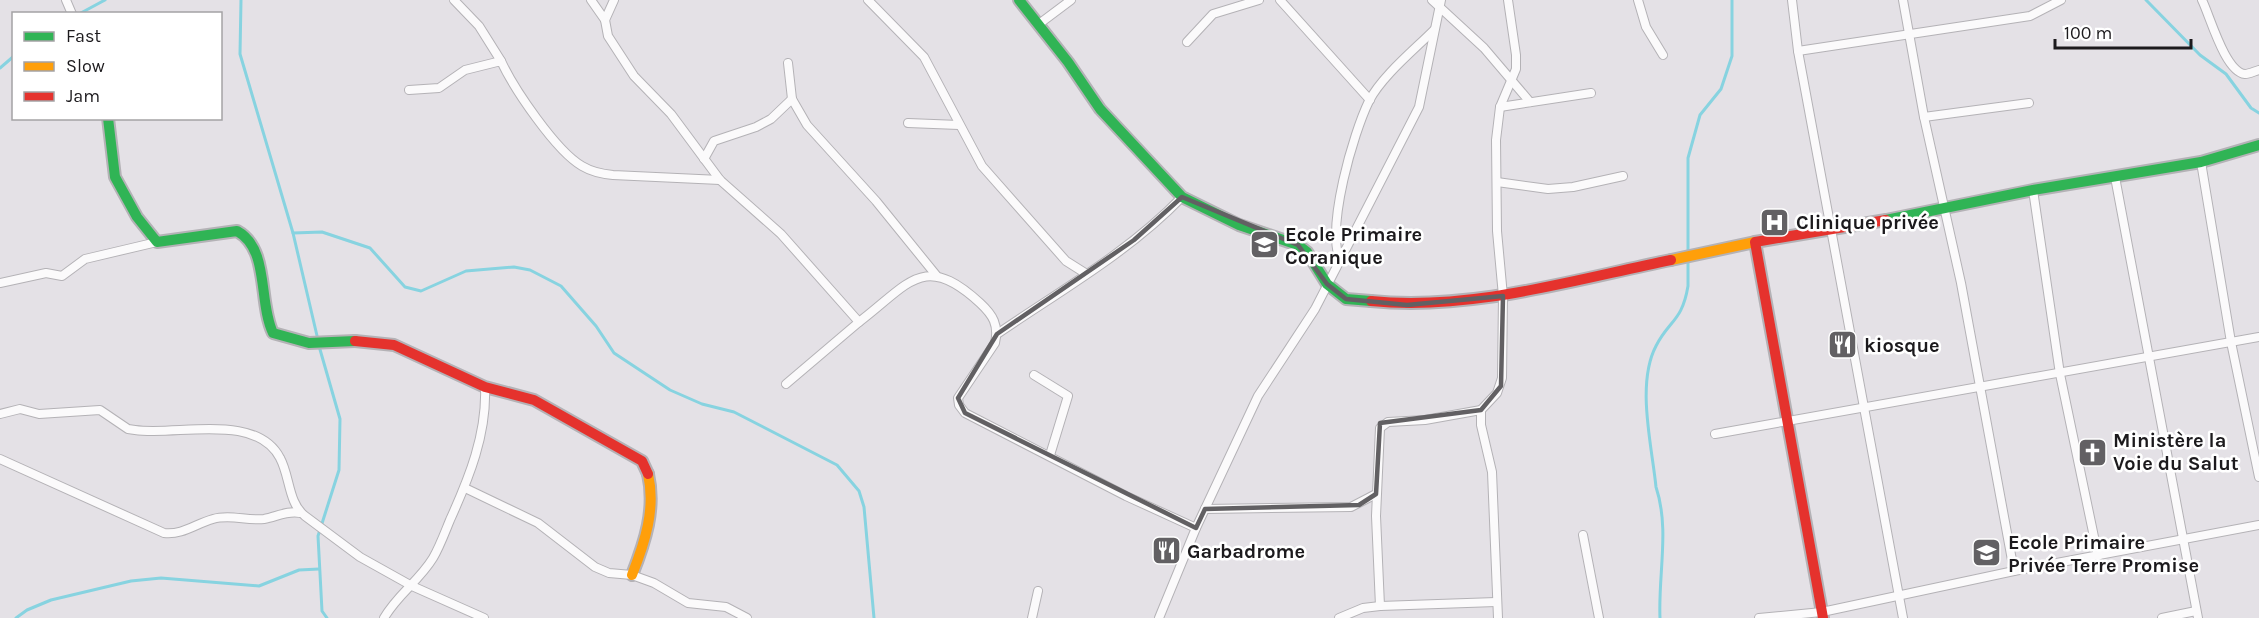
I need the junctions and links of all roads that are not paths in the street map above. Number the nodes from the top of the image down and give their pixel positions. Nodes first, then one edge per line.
1 (454, 0) edge
2 (591, 0) edge
3 (614, 0) edge
4 (868, 0) edge
5 (1019, 0) edge
6 (1071, 0) edge
7 (1259, 0) edge
8 (1280, 0) edge
9 (1508, 0) edge
10 (1638, 0) edge
11 (1792, 0) edge
12 (1903, 0) edge
13 (2061, 0) edge
14 (2202, 0) edge
15 (1437, 2) edge
16 (605, 20) junction
17 (1040, 24) junction
18 (1434, 30) junction
19 (1908, 34) junction
20 (1187, 42) dead end
21 (1798, 51) junction
22 (1663, 55) dead end
23 (501, 61) junction
24 (788, 63) dead end
25 (2259, 70) edge
26 (1512, 82) junction
27 (409, 90) dead end
28 (1591, 93) dead end
29 (792, 99) junction
30 (1370, 100) junction
31 (1530, 102) junction
32 (2030, 103) dead end
33 (1500, 107) junction
34 (1924, 117) junction
35 (108, 120) edge
36 (908, 123) dead end
37 (958, 124) junction
38 (2259, 146) edge
39 (704, 159) junction
40 (2201, 162) junction
41 (1623, 176) dead end
42 (2115, 177) junction
43 (720, 180) junction
44 (1497, 182) junction
45 (2033, 190) junction
46 (1182, 197) junction
47 (1944, 207) junction
48 (1831, 231) junction
49 (157, 242) junction
50 (1755, 242) junction
51 (1340, 260) junction
52 (1085, 273) junction
53 (936, 275) junction
54 (0, 284) edge
55 (1327, 284) junction
56 (1503, 296) junction
57 (859, 322) junction
58 (997, 334) junction
59 (2259, 337) edge
60 (2231, 342) junction
61 (2148, 357) junction
62 (2060, 374) junction
63 (1034, 375) dead end
64 (786, 384) dead end
65 (485, 387) junction
66 (1979, 389) junction
67 (1863, 409) junction
68 (1481, 410) junction
69 (0, 414) edge
70 (1788, 423) junction
71 (1715, 434) dead end
72 (1050, 455) junction
73 (0, 459) edge
74 (2259, 477) edge
75 (465, 488) junction
76 (1377, 494) junction
77 (1205, 509) junction
78 (300, 513) junction
79 (2259, 525) edge
80 (1196, 528) junction
81 (1583, 536) dead end
82 (2183, 538) junction
83 (2098, 556) junction
84 (2014, 571) junction
85 (632, 575) junction
86 (412, 586) junction
87 (1038, 591) dead end
88 (1899, 595) junction
89 (1496, 602) junction
90 (1380, 606) junction
91 (2197, 614) edge
92 (1823, 615) edge
93 (384, 618) edge
94 (484, 618) edge
95 (747, 618) edge
96 (1032, 618) edge
97 (1159, 618) edge
98 (1339, 618) edge
99 (1498, 618) edge
100 (1599, 618) edge
101 (1759, 618) edge
102 (1903, 618) edge
103 (2162, 618) edge

1 - 23 street
2 - 16 street
3 - 16 street
4 - 37 street
5 - 17 street
6 - 17 street
7 - 20 street
8 - 30 street
9 - 26 street
10 - 22 street
11 - 21 street
12 - 19 street
13 - 19 street
14 - 25 street
15 - 18 street
15 - 26 street
16 - 39 street
17 - 46 street
18 - 30 street
18 - 51 street
19 - 21 street
19 - 34 street
21 - 48 street
23 - 27 street
23 - 43 street
24 - 29 street
26 - 31 street
26 - 33 street
28 - 31 street
29 - 39 street
29 - 53 street
30 - 51 street
31 - 33 street
32 - 34 street
33 - 44 street
34 - 47 street
35 - 49 street
36 - 37 street
37 - 52 street
38 - 40 street
39 - 43 street
40 - 42 street
40 - 60 street
41 - 44 street
42 - 45 street
42 - 61 street
43 - 57 street
44 - 56 street
45 - 47 street
45 - 62 street
46 - 52 street
46 - 55 street
47 - 48 street
47 - 66 street
48 - 50 street
48 - 67 street
49 - 54 street
49 - 65 street
50 - 56 street
50 - 70 street
51 - 55 street
52 - 58 street
53 - 57 street
53 - 58 street
55 - 56 street
55 - 77 street
56 - 68 street
57 - 64 street
58 - 72 street
59 - 60 street
60 - 61 street
60 - 74 street
61 - 62 street
61 - 82 street
62 - 66 street
62 - 83 street
63 - 72 street
65 - 75 street
65 - 85 street
66 - 67 street
66 - 84 street
67 - 70 street
67 - 88 street
68 - 76 street
68 - 89 street
69 - 78 street
70 - 71 street
70 - 92 street
72 - 80 street
73 - 78 street
75 - 85 street
75 - 86 street
76 - 77 street
76 - 90 street
77 - 80 street
78 - 86 street
79 - 82 street
80 - 97 street
81 - 100 street
82 - 83 street
82 - 91 street
83 - 84 street
84 - 88 street
85 - 95 street
86 - 93 street
86 - 94 street
87 - 96 street
88 - 92 street
88 - 102 street
89 - 90 street
89 - 99 street
90 - 98 street
91 - 103 street
92 - 101 street

